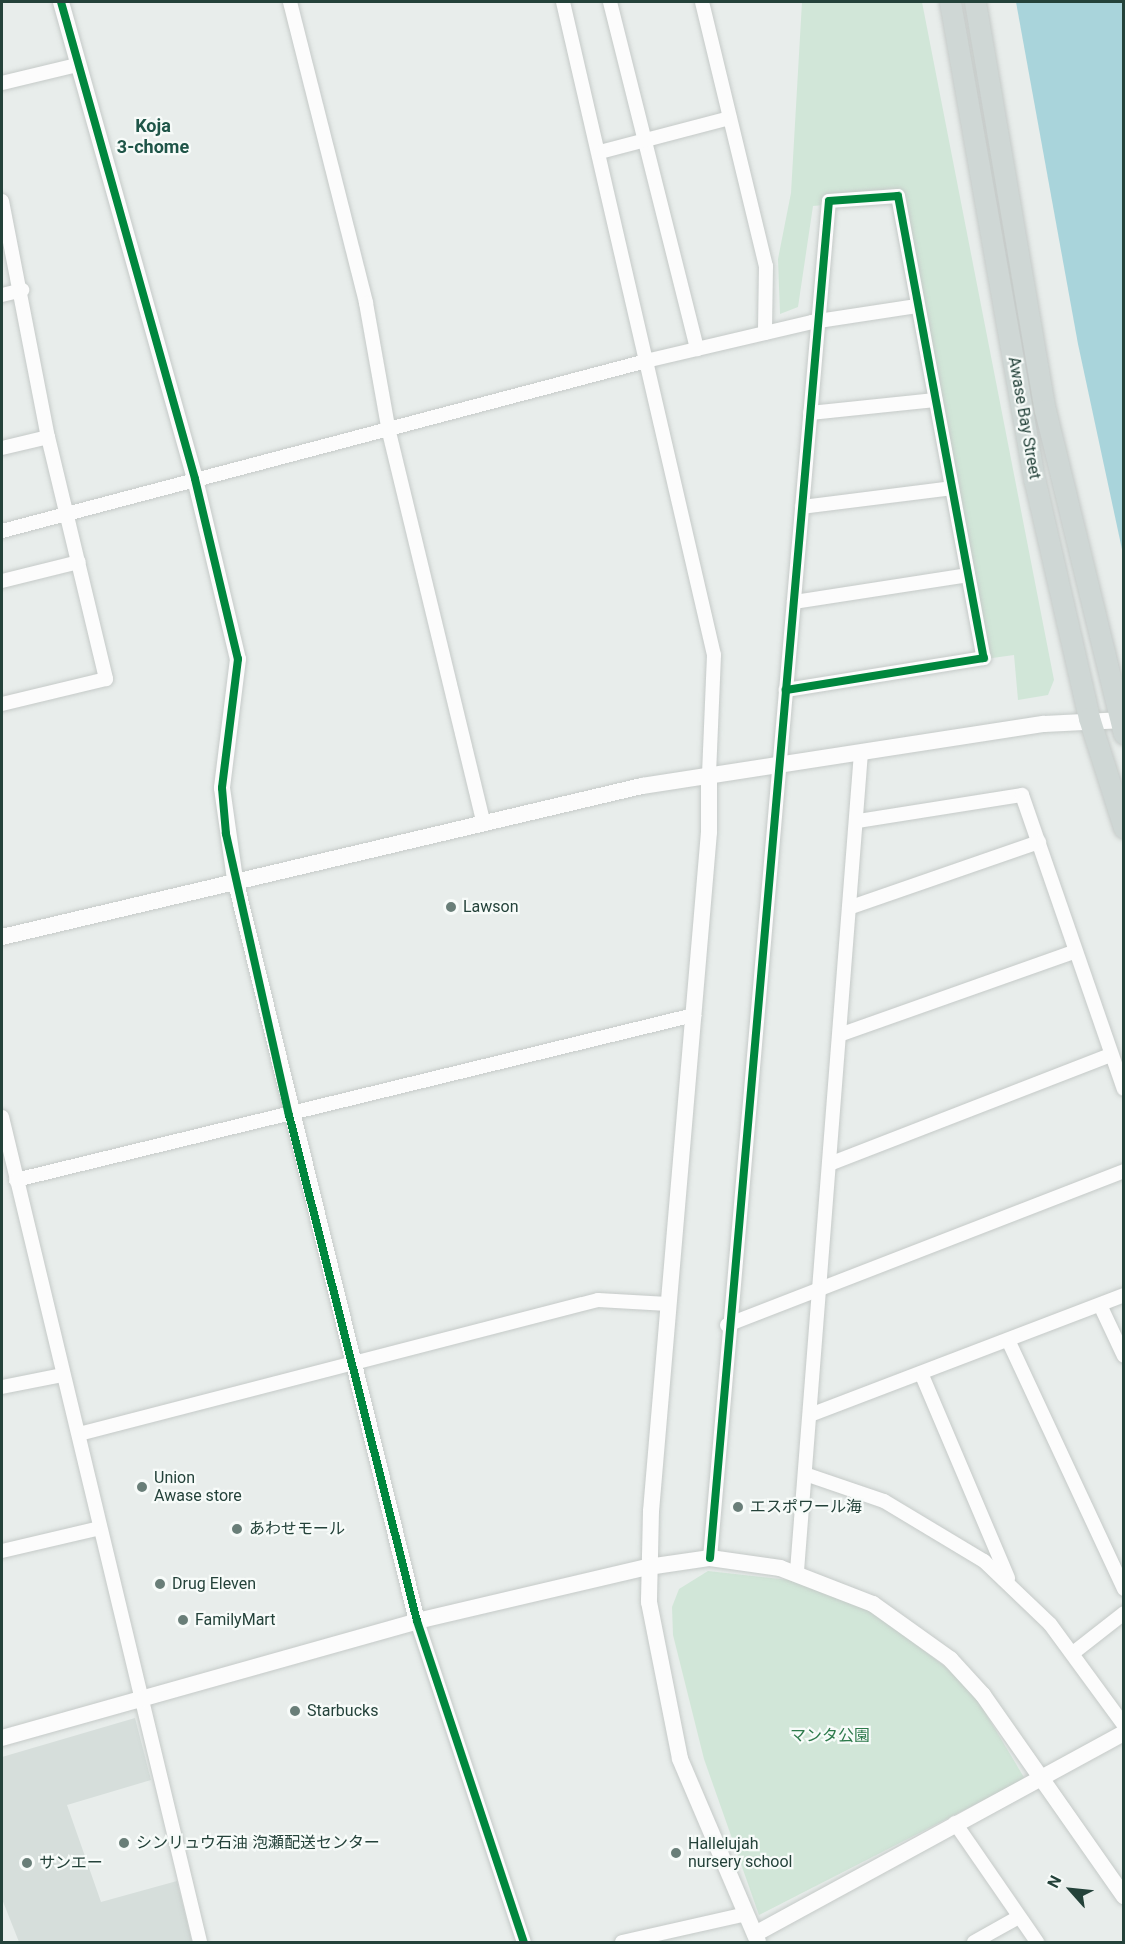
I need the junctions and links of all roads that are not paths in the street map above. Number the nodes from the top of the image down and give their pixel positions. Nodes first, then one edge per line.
1 (61, 2) edge
2 (290, 2) edge
3 (563, 2) edge
4 (610, 2) edge
5 (702, 2) edge
6 (950, 2) edge
7 (975, 2) edge
8 (77, 65) junction
9 (2, 84) edge
10 (730, 118) junction
11 (645, 140) junction
12 (600, 153) junction
13 (2, 201) edge
14 (22, 290) junction
15 (2, 295) edge
16 (917, 306) junction
17 (818, 321) junction
18 (765, 333) junction
19 (697, 349) junction
20 (650, 360) junction
21 (935, 400) junction
22 (810, 413) junction
23 (389, 432) junction
24 (48, 437) junction
25 (2, 448) edge
26 (195, 479) junction
27 (952, 488) junction
28 (802, 507) junction
29 (66, 514) junction
30 (2, 531) edge
31 (79, 562) junction
32 (968, 575) junction
33 (2, 581) edge
34 (794, 602) junction
35 (786, 690) junction
36 (2, 704) edge
37 (1121, 715) edge
38 (1089, 718) junction
39 (861, 752) junction
40 (780, 764) junction
41 (709, 775) junction
42 (483, 821) junction
43 (858, 821) junction
44 (1124, 828) edge
45 (1039, 842) junction
46 (234, 879) junction
47 (851, 907) junction
48 (2, 937) edge
49 (1074, 952) junction
50 (693, 1015) junction
51 (842, 1034) junction
52 (1111, 1055) junction
53 (1124, 1089) edge
54 (288, 1114) junction
55 (2, 1117) edge
56 (832, 1162) junction
57 (1124, 1171) edge
58 (16, 1180) junction
59 (821, 1288) junction
60 (1124, 1295) edge
61 (668, 1304) junction
62 (1100, 1305) junction
63 (727, 1325) junction
64 (1008, 1340) junction
65 (1124, 1356) edge
66 (354, 1366) junction
67 (921, 1374) junction
68 (62, 1375) junction
69 (2, 1387) edge
70 (810, 1415) junction
71 (79, 1434) junction
72 (805, 1474) junction
73 (96, 1528) junction
74 (2, 1551) edge
75 (710, 1558) junction
76 (648, 1567) junction
77 (797, 1571) junction
78 (1011, 1584) junction
79 (1124, 1589) edge
80 (1124, 1613) edge
81 (417, 1621) junction
82 (1073, 1653) junction
83 (142, 1696) junction
84 (1124, 1725) edge
85 (1124, 1733) edge
86 (2, 1738) edge
87 (1041, 1776) junction
88 (955, 1823) junction
89 (1124, 1896) edge
90 (746, 1914) junction
91 (1019, 1917) junction
92 (757, 1938) edge
93 (200, 1942) edge
94 (524, 1942) edge
95 (622, 1942) edge
96 (975, 1942) edge
97 (1037, 1942) edge

1 - 8 street
2 - 23 street
3 - 12 street
4 - 11 street
5 - 10 street
6 - 38 main road, Awase Bay Street
7 - 37 main road, Awase Bay Street
8 - 9 street
8 - 26 street
10 - 11 street
10 - 18 street
11 - 12 street
11 - 19 street
12 - 20 street
13 - 14 street
14 - 15 street
14 - 24 street
16 - 17 street
16 - 17 street
16 - 21 street
17 - 18 street
17 - 22 street
18 - 19 street
19 - 20 street
20 - 23 street
20 - 41 street
21 - 22 street
21 - 27 street
22 - 28 street
23 - 26 street
23 - 42 street
24 - 25 street
24 - 29 street
26 - 29 street
26 - 46 street
27 - 28 street
27 - 32 street
28 - 34 street
29 - 30 street
29 - 31 street
31 - 33 street
31 - 36 street
32 - 34 street
32 - 35 street
34 - 35 street
35 - 40 street
37 - 38 street
38 - 39 street
38 - 44 main road, Awase Bay Street
39 - 40 street
39 - 43 street
40 - 41 street
40 - 63 street
41 - 42 street
41 - 50 street
42 - 46 street
43 - 45 street
43 - 47 street
45 - 47 street
45 - 49 street
46 - 48 street
46 - 54 street
47 - 51 street
49 - 51 street
49 - 52 street
50 - 54 street
50 - 61 street
51 - 56 street
52 - 53 street
52 - 56 street
54 - 58 street
54 - 66 street
55 - 58 street
56 - 59 street
57 - 59 street
58 - 68 street
59 - 63 street
59 - 70 street
60 - 62 street
61 - 66 street
61 - 76 street
62 - 64 street
62 - 65 street
63 - 75 street
64 - 67 street
64 - 79 street
66 - 71 street
66 - 81 street
67 - 70 street
67 - 78 street
68 - 69 street
68 - 71 street
70 - 72 street
71 - 73 street
72 - 77 street
72 - 78 street
73 - 74 street
73 - 83 street
75 - 76 street
75 - 77 street
76 - 81 street
76 - 90 street
77 - 87 street
78 - 82 street
80 - 82 street
81 - 83 street
81 - 94 street
82 - 84 street
83 - 86 street
83 - 93 street
85 - 87 street
87 - 88 street
87 - 89 street
88 - 91 street
88 - 92 street
90 - 92 street
90 - 95 street
91 - 96 street
91 - 97 street

